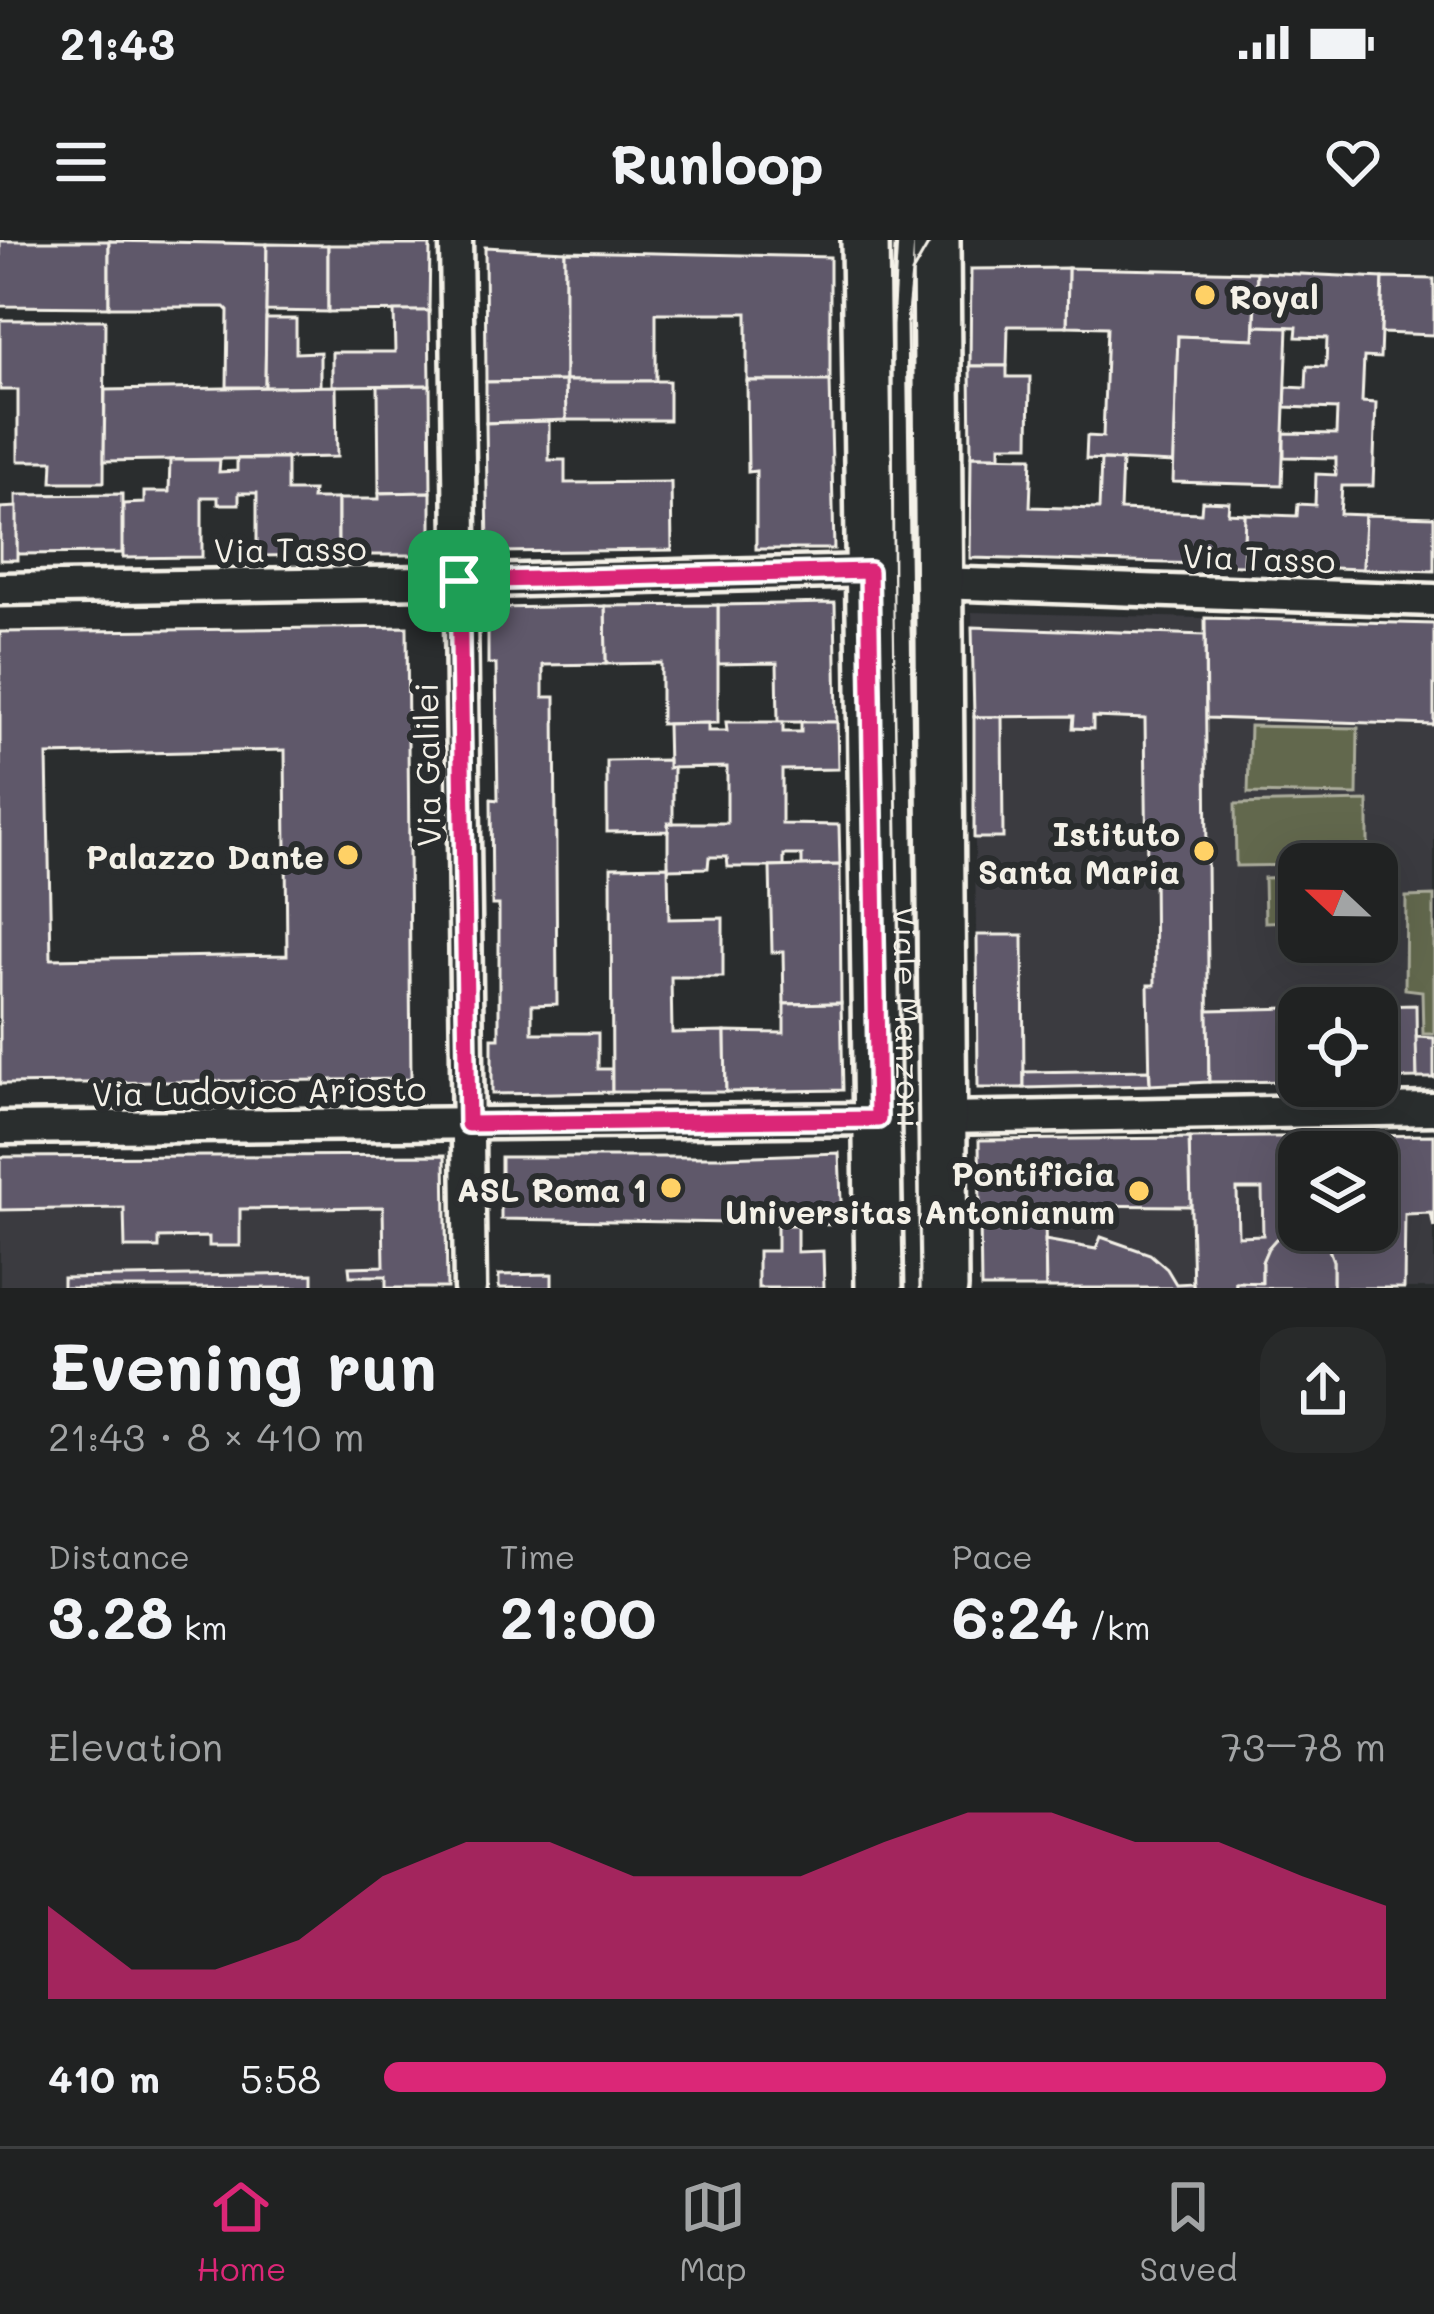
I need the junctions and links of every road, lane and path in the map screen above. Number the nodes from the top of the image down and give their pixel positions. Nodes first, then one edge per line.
1 (456, 240) edge
2 (866, 240) edge
3 (906, 240) edge
4 (936, 240) edge
5 (869, 571) junction
6 (459, 581) junction
7 (938, 583) junction
8 (0, 589) edge
9 (1434, 600) edge
10 (1434, 1109) edge
11 (944, 1118) junction
12 (878, 1119) junction
13 (468, 1124) junction
14 (0, 1128) edge
15 (470, 1288) edge
16 (879, 1288) edge
17 (914, 1288) edge
18 (944, 1288) edge

1 - 6 street, Via Galilei
2 - 5 main road, Viale Manzoni
3 - 17 lane, Viale Manzoni
4 - 7 main road, Viale Manzoni
5 - 6 street, Via Tasso
5 - 12 main road, Viale Manzoni
6 - 8 street, Via Tasso
6 - 13 street, Via Galilei
7 - 9 street, Via Tasso
7 - 11 main road, Viale Manzoni
10 - 11 street
11 - 18 main road, Viale Manzoni
12 - 13 street, Via Ludovico Ariosto
12 - 16 main road, Viale Manzoni
13 - 14 street, Via Ludovico Ariosto
13 - 15 street, Via Galilei

